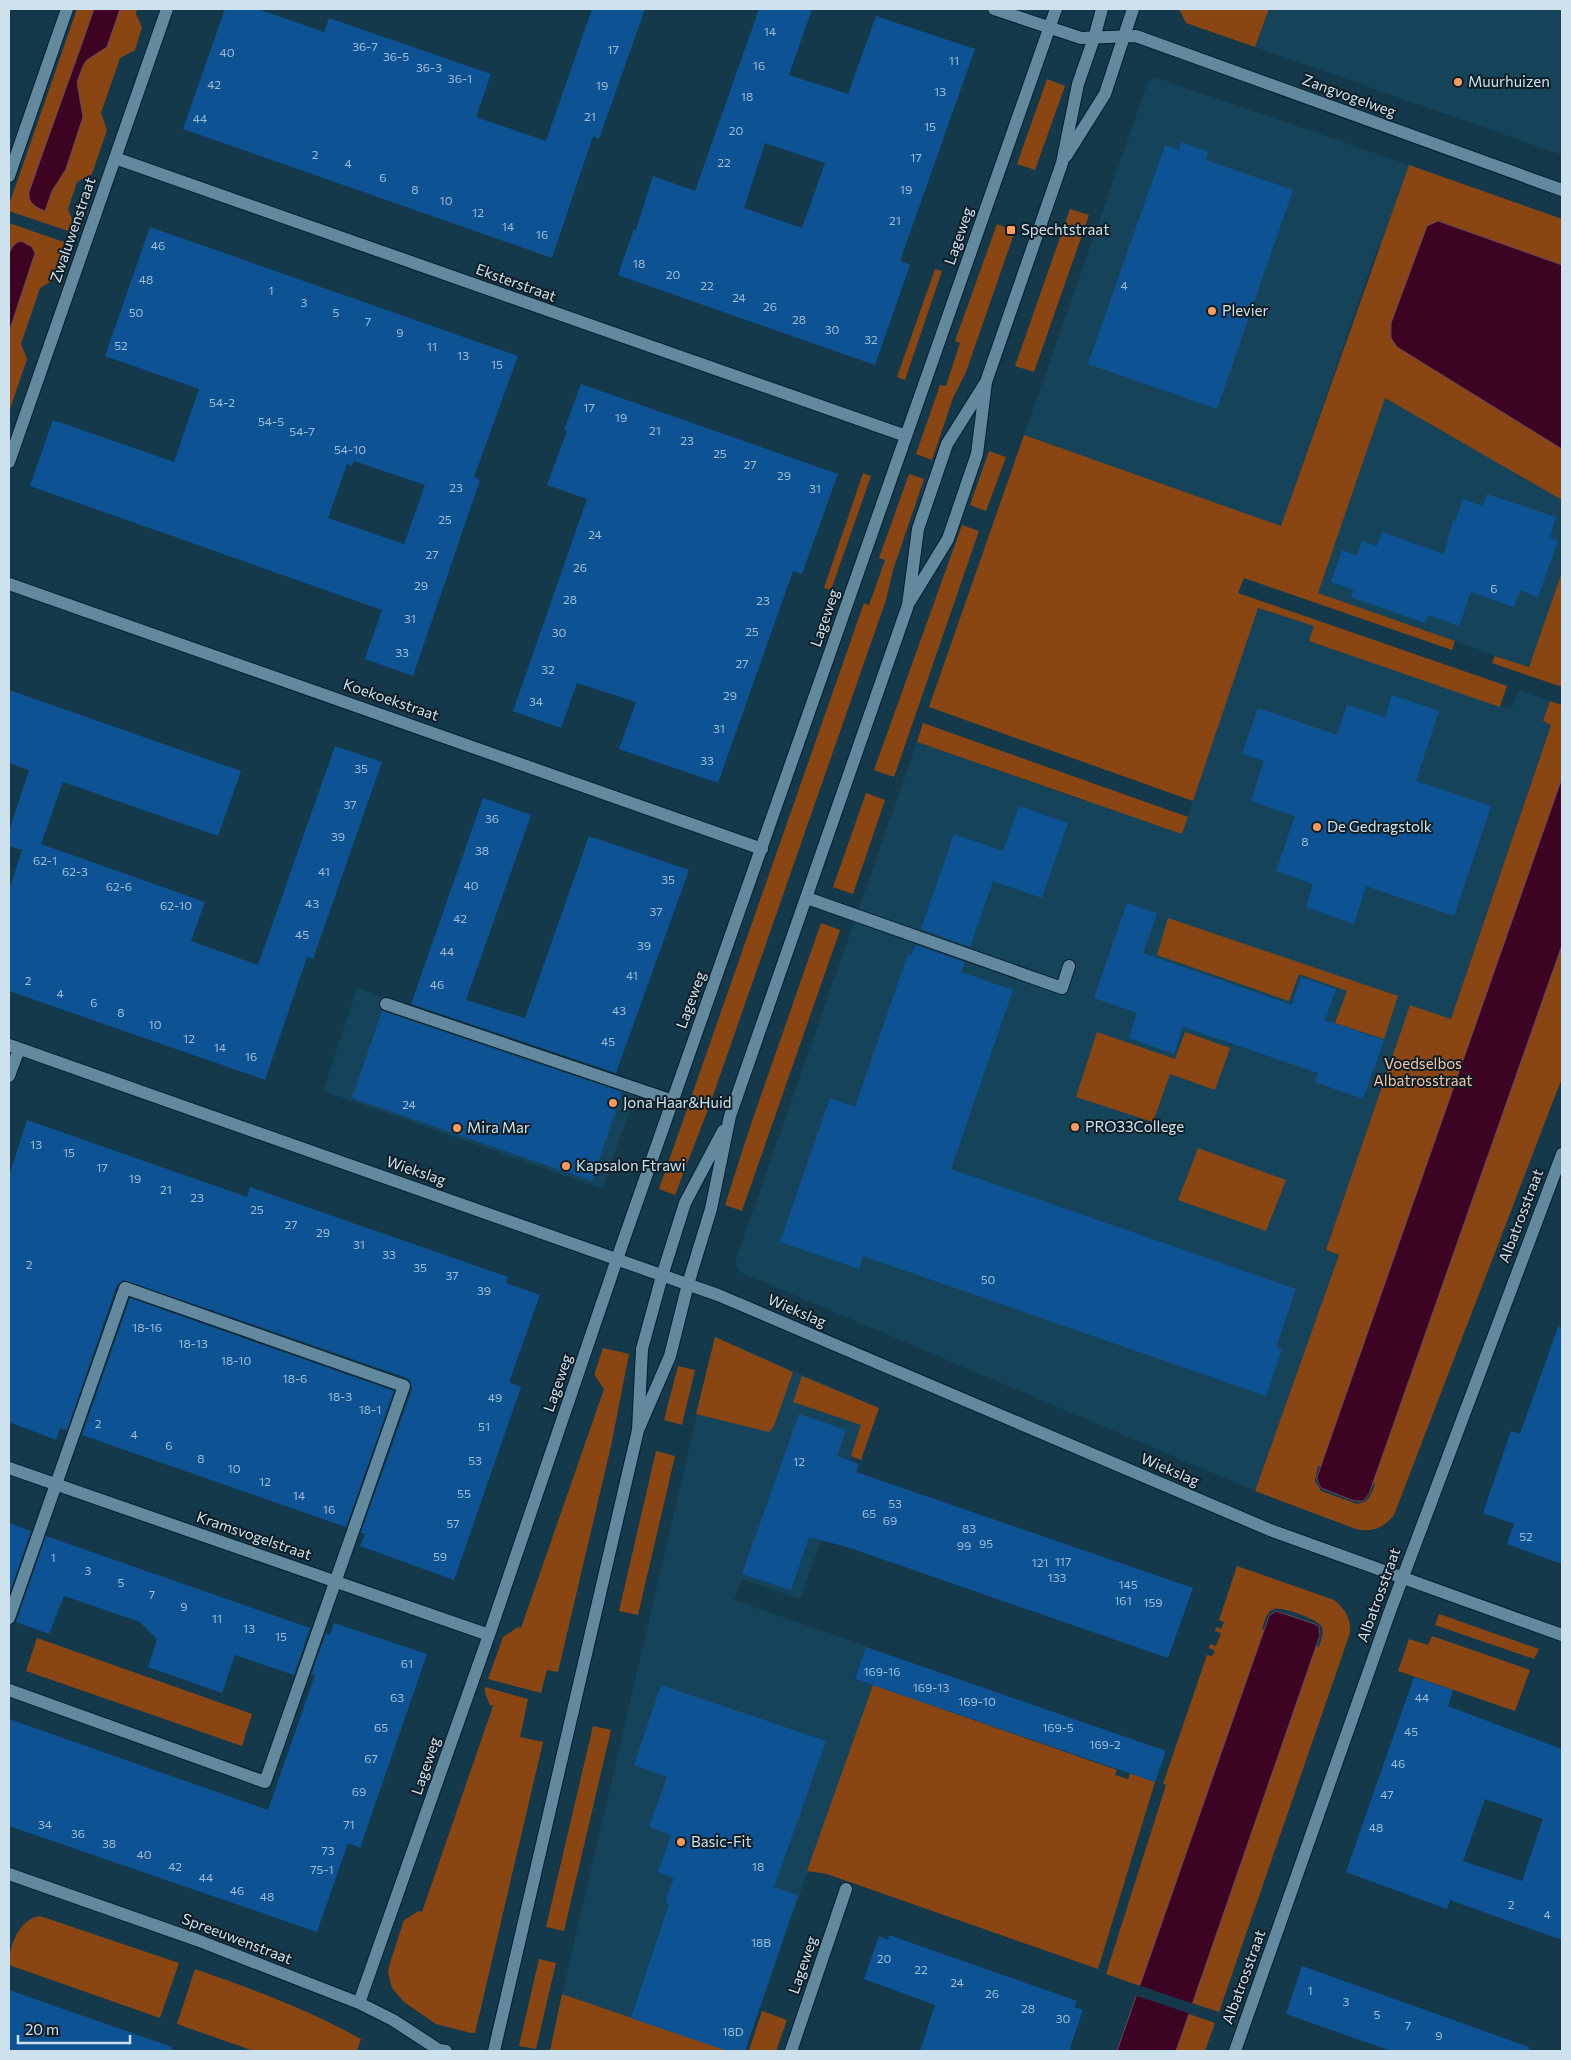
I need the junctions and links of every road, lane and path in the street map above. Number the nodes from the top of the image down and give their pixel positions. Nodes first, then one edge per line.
1 (67, 9) edge
2 (167, 9) edge
3 (994, 9) edge
4 (1056, 9) edge
5 (1102, 9) edge
6 (1133, 9) edge
7 (1049, 28) junction
8 (1124, 37) junction
9 (1094, 38) junction
10 (115, 158) junction
11 (1062, 163) junction
12 (9, 176) edge
13 (1562, 190) edge
14 (986, 382) junction
15 (906, 436) junction
16 (9, 462) edge
17 (9, 584) edge
18 (908, 605) junction
19 (762, 849) junction
20 (807, 898) junction
21 (1069, 966) dead end
22 (386, 1004) dead end
23 (14, 1047) edge
24 (9, 1076) edge
25 (673, 1101) junction
26 (730, 1116) junction
27 (1562, 1154) edge
28 (617, 1259) junction
29 (662, 1276) junction
30 (688, 1284) junction
31 (638, 1430) junction
32 (9, 1468) edge
33 (55, 1484) junction
34 (1402, 1579) junction
35 (335, 1581) junction
36 (9, 1618) edge
37 (489, 1635) junction
38 (1562, 1635) edge
39 (9, 1690) edge
40 (9, 1874) edge
41 (846, 1889) dead end
42 (359, 2004) junction
43 (446, 2051) edge
44 (494, 2051) edge
45 (791, 2051) edge
46 (1235, 2051) edge

1 - 12 street
2 - 10 street, Zwaluwenstraat
3 - 7 street
4 - 7 street, Lageweg
5 - 9 street
6 - 8 street
7 - 9 street
7 - 15 street, Lageweg
8 - 9 street
8 - 11 street
8 - 13 street, Zangvogelweg
9 - 11 street
10 - 15 street, Eksterstraat
10 - 16 street, Zwaluwenstraat
11 - 14 street
14 - 18 street
14 - 18 street
15 - 19 street, Lageweg
17 - 19 street, Koekoekstraat
18 - 20 street
19 - 25 street, Lageweg
20 - 21 street
20 - 26 street
22 - 25 street
23 - 24 street
23 - 28 street, Wiekslag
25 - 28 street, Lageweg
26 - 29 street
26 - 30 street
27 - 34 street, Albatrosstraat
28 - 29 street, Wiekslag
28 - 37 street, Lageweg
29 - 30 street, Wiekslag
29 - 31 street
30 - 31 street
30 - 34 street, Wiekslag
31 - 44 street
32 - 33 street, Kramsvogelstraat
33 - 35 street, Kramsvogelstraat
33 - 35 street
33 - 36 street
34 - 38 street, Wiekslag
34 - 46 street, Albatrosstraat
35 - 37 street, Kramsvogelstraat
35 - 39 street
37 - 42 street, Lageweg
40 - 42 street, Spreeuwenstraat
41 - 45 street, Lageweg
42 - 43 street, Spreeuwenstraat

